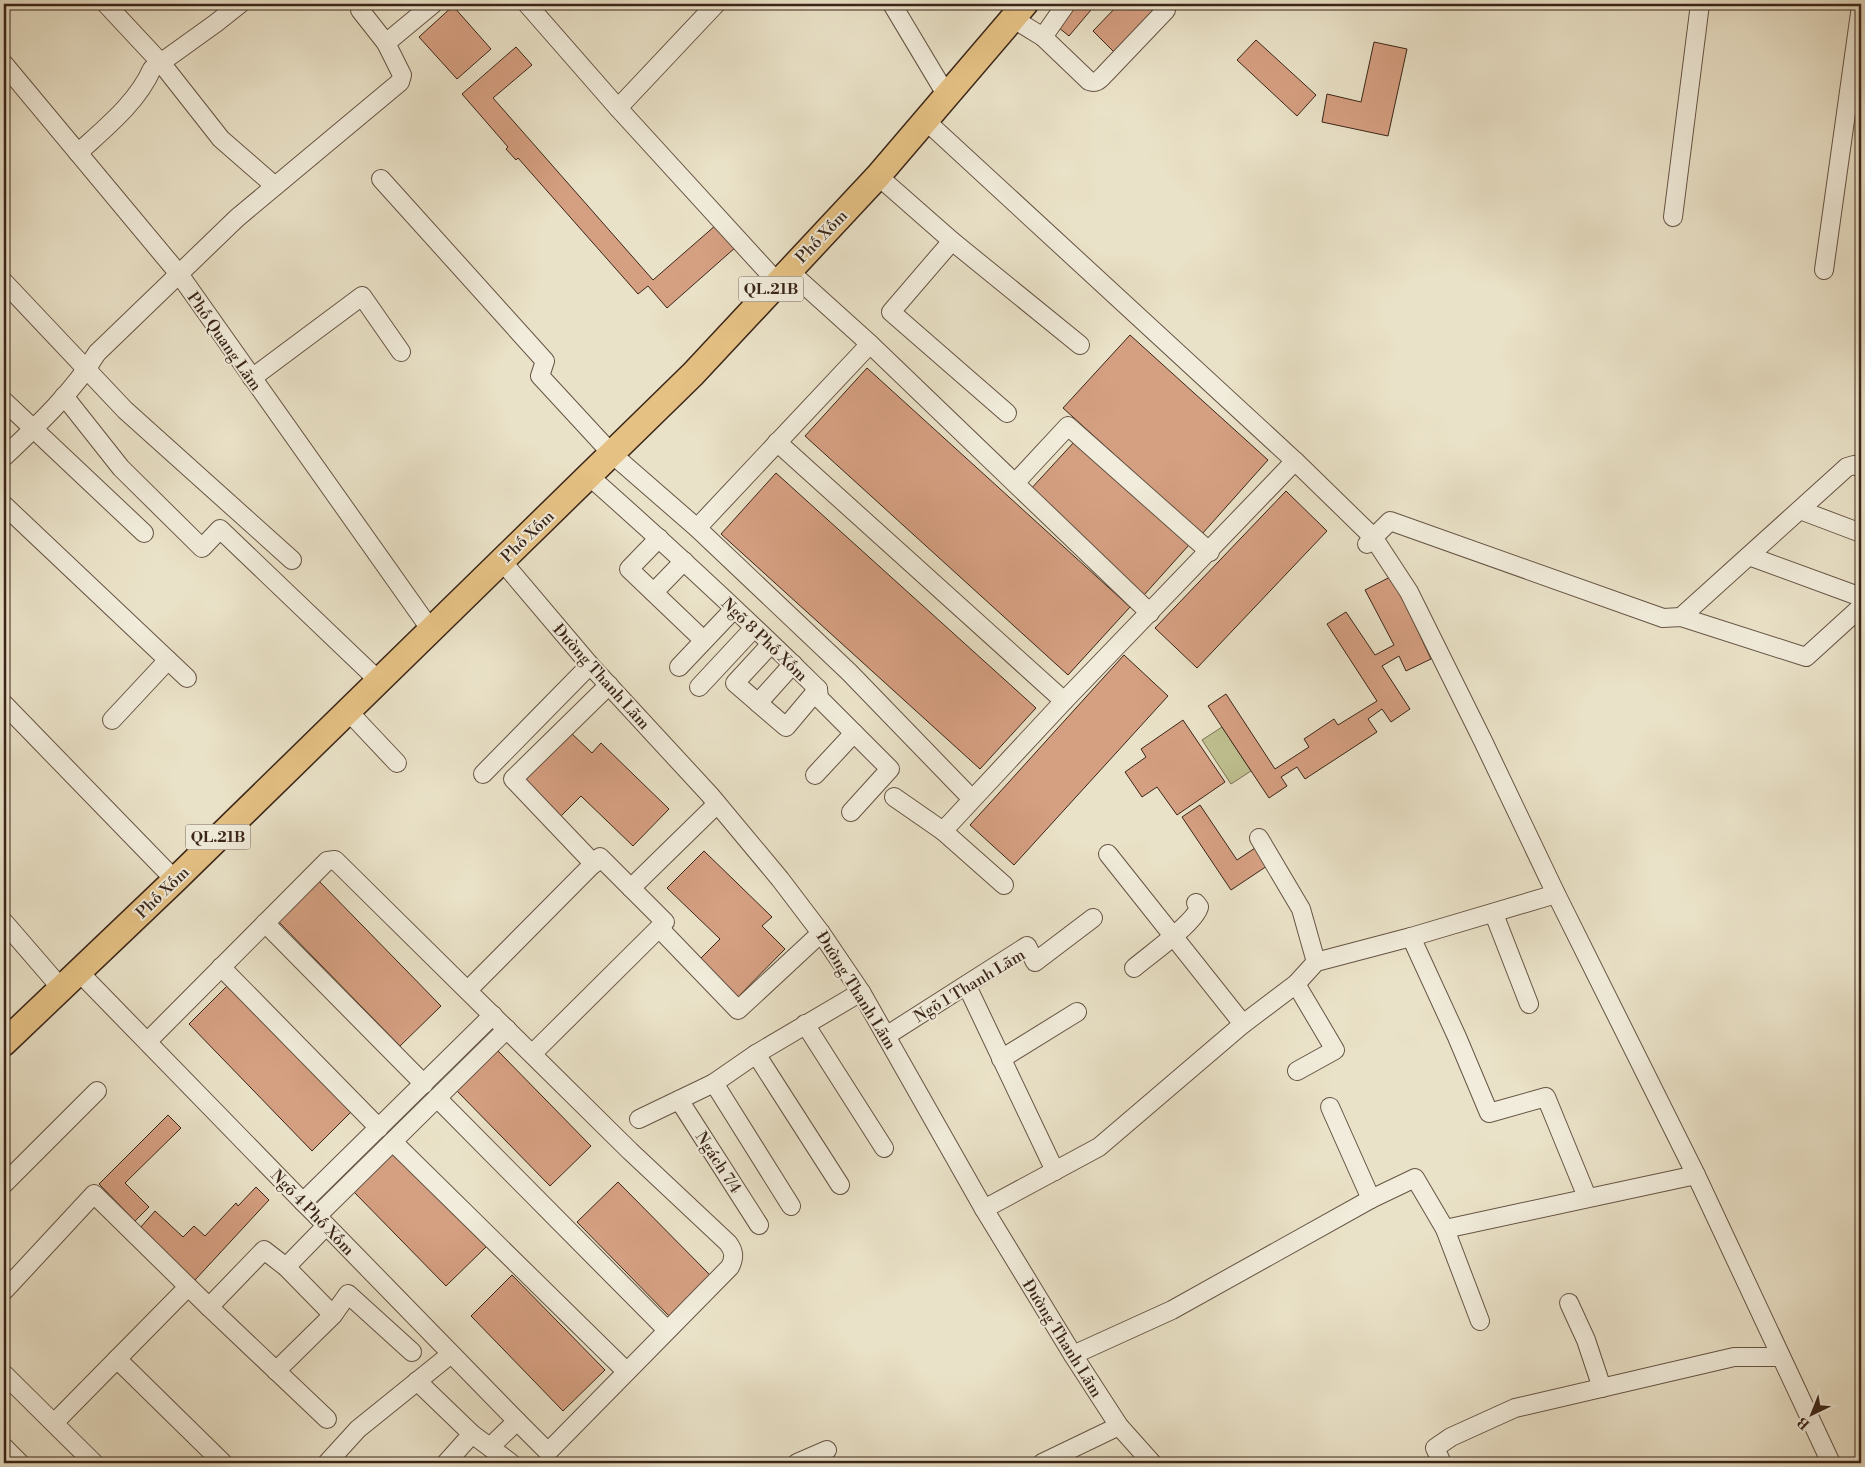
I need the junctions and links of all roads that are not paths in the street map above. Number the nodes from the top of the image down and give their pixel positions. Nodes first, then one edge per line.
1 (106, 4) edge
2 (240, 4) edge
3 (433, 4) edge
4 (527, 4) edge
5 (716, 4) edge
6 (892, 4) edge
7 (1066, 4) edge
8 (1700, 4) edge
9 (1861, 6) edge
10 (360, 10) dead end
11 (1166, 10) dead end
12 (1019, 11) edge
13 (1043, 37) junction
14 (386, 43) junction
15 (1858, 57) edge
16 (160, 62) junction
17 (4, 64) edge
18 (947, 96) junction
19 (618, 108) junction
20 (926, 121) junction
21 (78, 153) junction
22 (878, 176) junction
23 (381, 180) dead end
24 (275, 186) junction
25 (1673, 217) dead end
26 (952, 241) junction
27 (1824, 270) dead end
28 (179, 274) junction
29 (782, 276) junction
30 (4, 282) edge
31 (870, 344) junction
32 (1080, 345) dead end
33 (401, 352) dead end
34 (86, 370) junction
35 (252, 378) junction
36 (64, 396) junction
37 (4, 401) edge
38 (1007, 413) dead end
39 (33, 430) junction
40 (777, 442) junction
41 (612, 454) junction
42 (4, 457) edge
43 (1295, 461) junction
44 (1861, 468) edge
45 (589, 476) junction
46 (1015, 483) junction
47 (4, 505) edge
48 (1800, 510) junction
49 (697, 528) junction
50 (144, 533) dead end
51 (1861, 534) edge
52 (659, 538) junction
53 (1370, 540) junction
54 (1210, 552) junction
55 (1749, 556) junction
56 (292, 560) dead end
57 (501, 560) junction
58 (684, 561) junction
59 (654, 592) junction
60 (1861, 598) edge
61 (1861, 606) edge
62 (734, 609) junction
63 (1150, 613) junction
64 (1682, 618) junction
65 (754, 628) junction
66 (431, 630) junction
67 (697, 634) dead end
68 (771, 644) junction
69 (168, 660) junction
70 (793, 664) junction
71 (590, 665) junction
72 (679, 668) dead end
73 (187, 678) dead end
74 (379, 680) junction
75 (609, 685) junction
76 (699, 687) dead end
77 (818, 689) junction
78 (1064, 701) junction
79 (758, 703) junction
80 (4, 704) edge
81 (348, 711) junction
82 (112, 720) dead end
83 (854, 733) junction
84 (397, 763) dead end
85 (483, 774) dead end
86 (815, 775) dead end
87 (894, 798) dead end
88 (972, 799) junction
89 (717, 804) junction
90 (851, 812) dead end
91 (944, 831) junction
92 (1259, 838) dead end
93 (1108, 854) dead end
94 (594, 864) junction
95 (175, 880) junction
96 (1004, 885) dead end
97 (631, 888) junction
98 (1556, 894) junction
99 (1196, 902) dead end
100 (1494, 914) junction
101 (1093, 918) dead end
102 (4, 922) edge
103 (265, 923) junction
104 (659, 928) junction
105 (821, 933) junction
106 (1173, 936) junction
107 (1411, 937) junction
108 (1316, 962) junction
109 (221, 966) junction
110 (1134, 968) dead end
111 (78, 971) junction
112 (1296, 984) junction
113 (967, 986) junction
114 (61, 988) junction
115 (468, 990) junction
116 (861, 992) junction
117 (1529, 1004) dead end
118 (1077, 1012) dead end
119 (493, 1016) junction
120 (805, 1024) junction
121 (1243, 1024) junction
122 (507, 1029) junction
123 (886, 1036) junction
124 (147, 1042) junction
125 (4, 1043) edge
126 (533, 1053) junction
127 (756, 1054) junction
128 (1001, 1060) junction
129 (1297, 1071) dead end
130 (714, 1083) junction
131 (424, 1084) junction
132 (97, 1091) dead end
133 (437, 1098) junction
134 (679, 1100) junction
135 (1330, 1107) dead end
136 (640, 1119) dead end
137 (379, 1128) junction
138 (392, 1142) junction
139 (884, 1148) dead end
140 (1055, 1171) junction
141 (1696, 1176) junction
142 (4, 1184) edge
143 (840, 1185) dead end
144 (1587, 1197) junction
145 (1371, 1198) junction
146 (303, 1202) junction
147 (791, 1206) dead end
148 (984, 1209) junction
149 (322, 1221) junction
150 (759, 1225) dead end
151 (1445, 1228) junction
152 (286, 1267) junction
153 (188, 1287) junction
154 (4, 1291) edge
155 (1569, 1303) dead end
156 (209, 1307) junction
157 (333, 1314) junction
158 (1480, 1321) dead end
159 (667, 1330) junction
160 (412, 1352) dead end
161 (451, 1354) junction
162 (1073, 1355) junction
163 (1780, 1357) junction
164 (117, 1359) junction
165 (276, 1371) junction
166 (626, 1371) junction
167 (4, 1374) edge
168 (417, 1381) junction
169 (1602, 1388) junction
170 (328, 1419) dead end
171 (516, 1421) junction
172 (54, 1423) junction
173 (1119, 1426) junction
174 (472, 1434) junction
175 (4, 1447) edge
176 (490, 1447) junction
177 (827, 1450) dead end
178 (20, 1463) edge
179 (94, 1463) edge
180 (223, 1463) edge
181 (327, 1463) edge
182 (446, 1463) edge
183 (511, 1463) edge
184 (797, 1463) edge
185 (1042, 1463) edge
186 (1152, 1463) edge
187 (1442, 1463) edge
188 (1831, 1463) edge

1 - 16 street
2 - 16 street
3 - 14 street
4 - 19 street
5 - 19 street
6 - 18 street
7 - 13 street
8 - 25 street
9 - 15 street
10 - 14 street
11 - 13 street
12 - 13 street
12 - 18 highway, Phố Xốm / QL.21B
14 - 24 street
15 - 27 street
16 - 21 street
16 - 24 street
17 - 21 street, Phố Quang Lãm
18 - 20 highway, Phố Xốm / QL.21B
19 - 29 street
20 - 22 highway, Phố Xốm / QL.21B
20 - 43 street
21 - 28 street, Phố Quang Lãm
22 - 26 street
22 - 29 highway, Phố Xốm / QL.21B
23 - 41 street
24 - 28 street
26 - 32 street
26 - 38 street
28 - 34 street
28 - 35 street, Phố Quang Lãm
29 - 31 street
29 - 41 highway, Phố Xốm / QL.21B
30 - 34 street
31 - 40 street
31 - 46 street
33 - 35 street
34 - 36 street
34 - 56 street
35 - 66 street, Phố Quang Lãm
36 - 39 street
36 - 74 street
37 - 39 street
39 - 42 street
39 - 50 street
40 - 49 street
40 - 78 street
41 - 45 highway, Phố Xốm / QL.21B
41 - 49 street
43 - 53 street
43 - 54 street
44 - 48 street
45 - 52 street, Ngõ 8 Phố Xốm
45 - 57 highway, Phố Xốm / QL.21B
46 - 54 street
46 - 63 street
47 - 69 street
48 - 51 street
48 - 55 street
49 - 88 street
52 - 58 street, Ngõ 8 Phố Xốm
52 - 59 street
53 - 64 street
53 - 98 street
54 - 63 street
55 - 60 street
55 - 64 street
57 - 66 highway, Phố Xốm / QL.21B
57 - 71 street, Đường Thanh Lãm
58 - 59 street
58 - 62 street, Ngõ 8 Phố Xốm
59 - 67 street
61 - 64 street
62 - 65 street, Ngõ 8 Phố Xốm
62 - 72 street
63 - 78 street
65 - 68 street, Ngõ 8 Phố Xốm
65 - 76 street
66 - 74 highway, Phố Xốm / QL.21B
68 - 70 street, Ngõ 8 Phố Xốm
68 - 79 street
69 - 73 street
69 - 82 street
70 - 77 street, Ngõ 8 Phố Xốm
70 - 79 street
71 - 75 street, Đường Thanh Lãm
71 - 85 street
74 - 81 highway, Phố Xốm / QL.21B
75 - 89 street, Đường Thanh Lãm
75 - 94 street
77 - 79 street
77 - 83 street, Ngõ 8 Phố Xốm
78 - 88 street
80 - 95 street
81 - 84 street
81 - 95 highway, Phố Xốm / QL.21B
83 - 86 street
83 - 90 street, Ngõ 8 Phố Xốm
87 - 91 street
88 - 91 street
89 - 97 street
89 - 105 street, Đường Thanh Lãm
91 - 96 street
92 - 108 street
93 - 106 street
94 - 97 street
94 - 115 street
95 - 111 highway, Phố Xốm / QL.21B
97 - 104 street
98 - 100 street
98 - 141 street
99 - 106 street
100 - 107 street
100 - 117 street
101 - 113 street, Ngõ 1 Thanh Lãm
102 - 114 street
103 - 109 street
103 - 115 street
103 - 131 street
104 - 105 street
104 - 126 street
105 - 116 street, Đường Thanh Lãm
106 - 110 street
106 - 121 street
107 - 108 street
107 - 144 street
108 - 112 street
109 - 124 street
109 - 137 street
111 - 114 highway, Phố Xốm / QL.21B
111 - 124 street, Ngõ 4 Phố Xốm
112 - 121 street
112 - 129 street
113 - 123 street, Ngõ 1 Thanh Lãm
113 - 128 street
114 - 125 highway, Phố Xốm / QL.21B
115 - 119 street
116 - 120 street
116 - 123 street, Đường Thanh Lãm
118 - 128 street
119 - 122 street
119 - 131 street
120 - 127 street
120 - 139 street
121 - 140 street
122 - 126 street
122 - 133 street
123 - 148 street, Đường Thanh Lãm
124 - 146 street, Ngõ 4 Phố Xốm
126 - 159 street
127 - 130 street
127 - 143 street
128 - 140 street
130 - 134 street
130 - 147 street
131 - 137 street
132 - 142 street
133 - 138 street
133 - 159 street
134 - 136 street
134 - 150 street, Ngách 7/4
135 - 145 street
137 - 146 street
138 - 149 street
138 - 166 street
140 - 148 street
141 - 144 street
141 - 163 street
144 - 151 street
145 - 151 street
145 - 162 street
146 - 149 street, Ngõ 4 Phố Xốm
148 - 162 street, Đường Thanh Lãm
149 - 152 street
149 - 161 street, Ngõ 4 Phố Xốm
151 - 158 street
152 - 156 street
152 - 157 street
153 - 154 street
153 - 156 street
153 - 164 street
155 - 169 street
156 - 165 street
157 - 160 street
157 - 165 street
159 - 166 street
161 - 168 street
161 - 171 street, Ngõ 4 Phố Xốm
162 - 173 street, Đường Thanh Lãm
163 - 169 street
163 - 188 street
164 - 172 street
164 - 180 street
165 - 170 street
166 - 171 street, Ngõ 4 Phố Xốm
167 - 172 street
168 - 174 street
168 - 181 street
169 - 187 street
171 - 176 street
172 - 179 street
173 - 185 street
173 - 186 street, Đường Thanh Lãm
174 - 176 street
174 - 182 street
175 - 178 street
176 - 183 street
177 - 184 street

